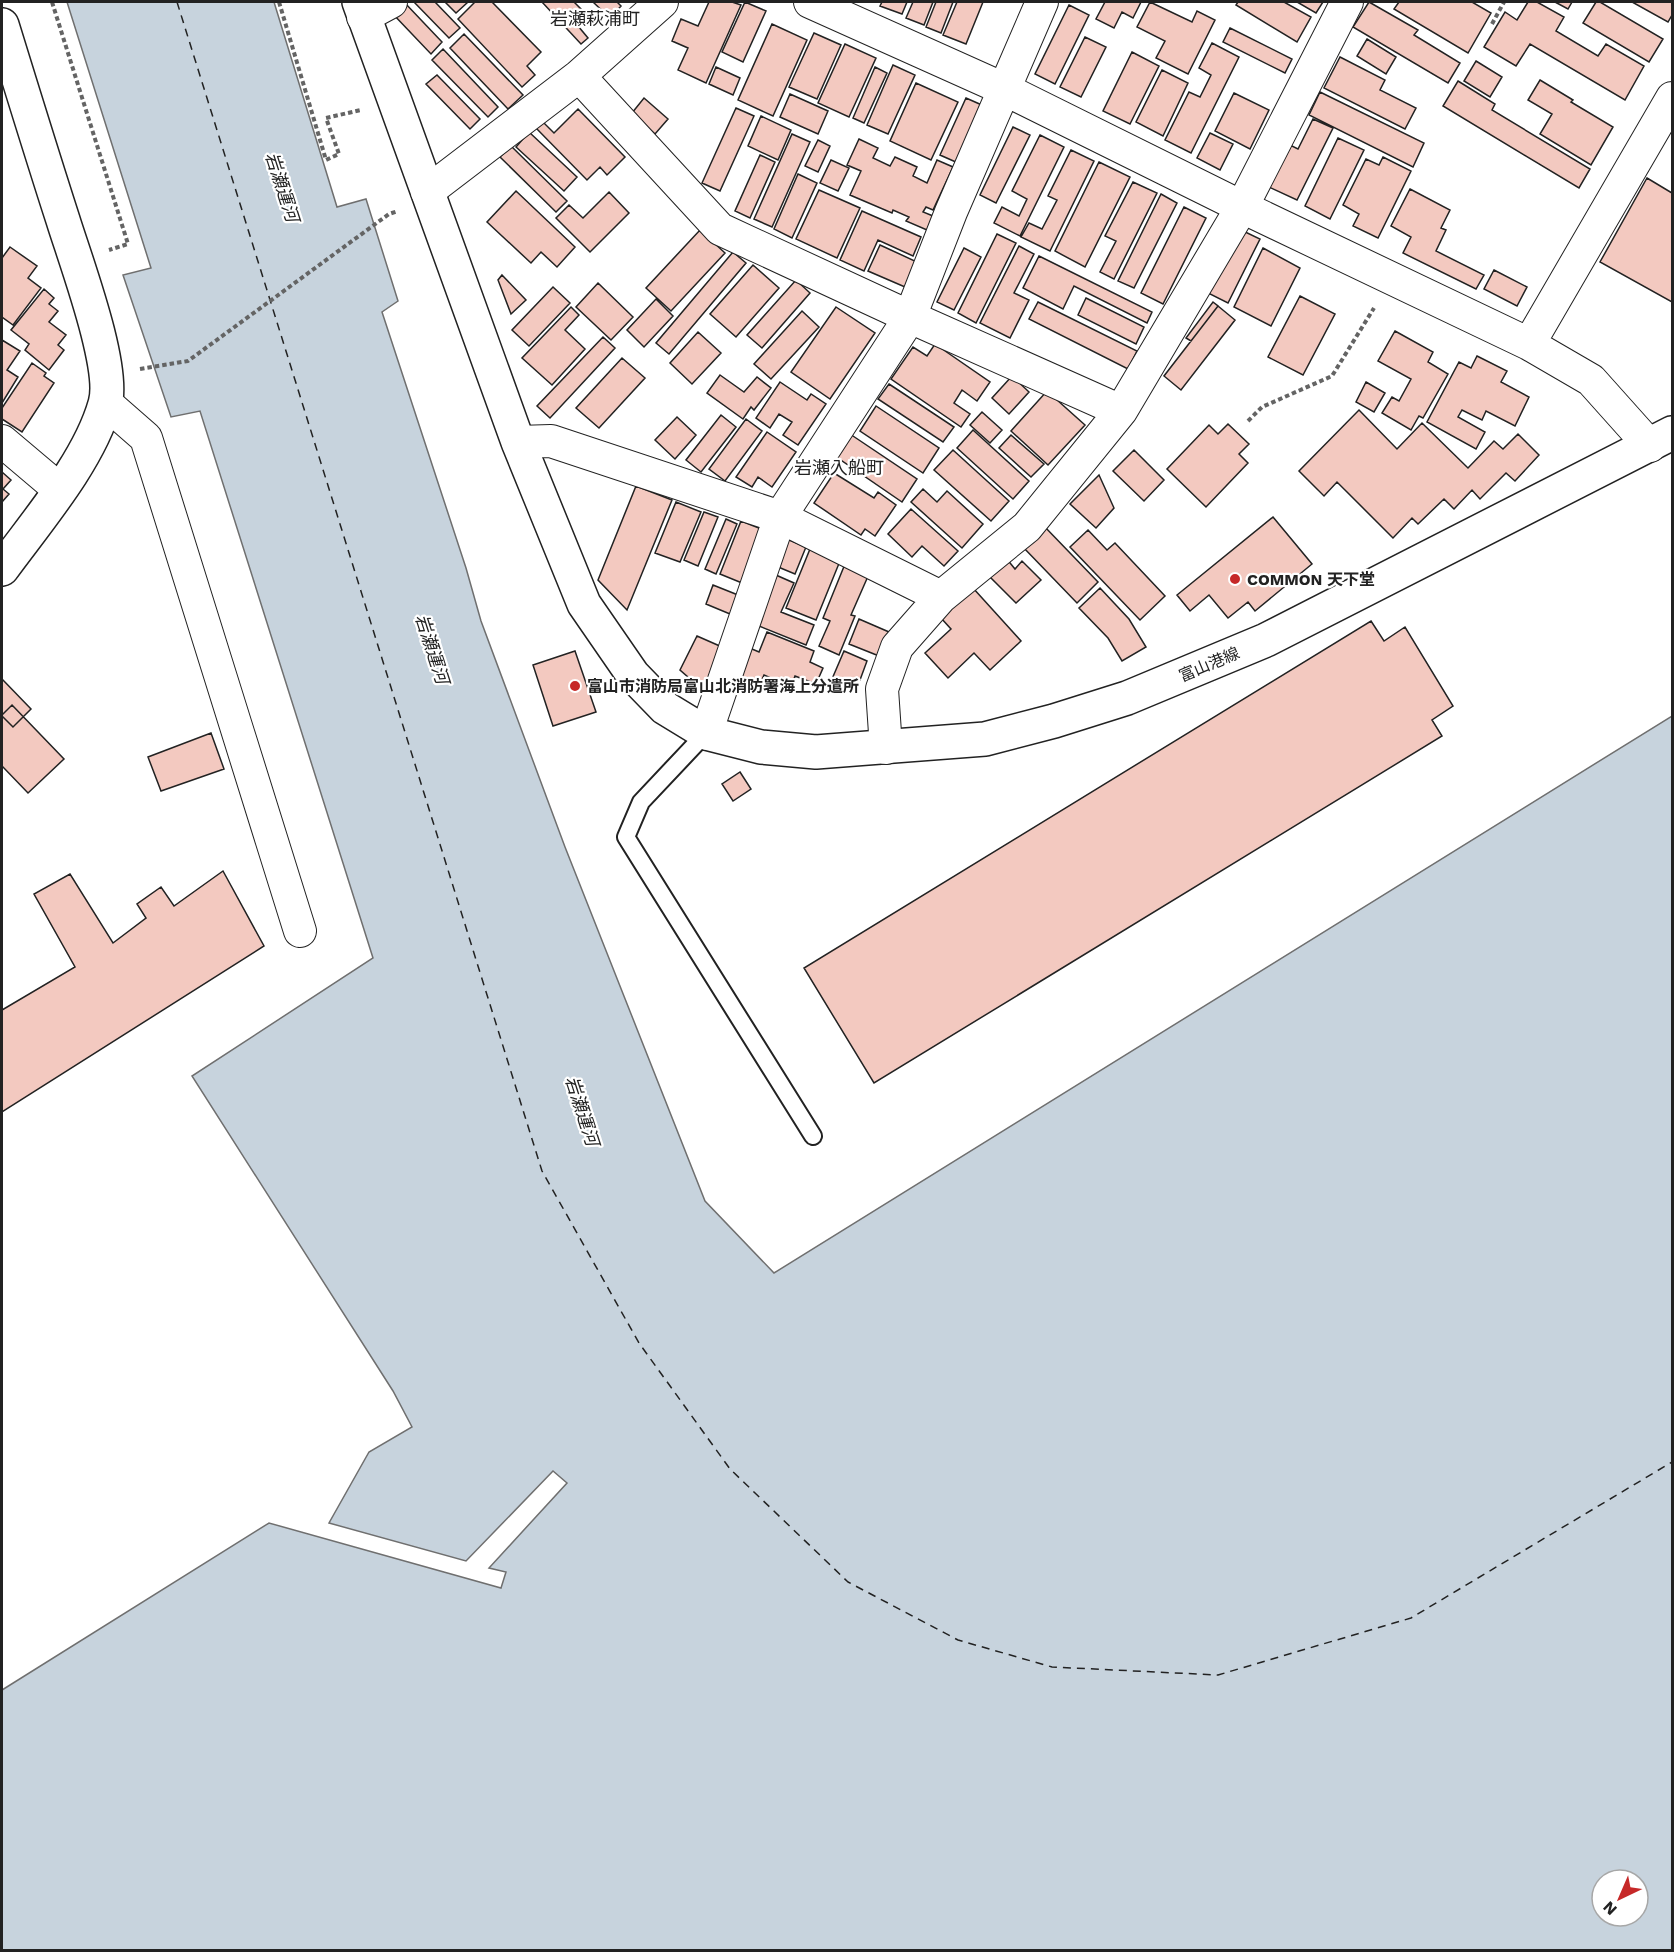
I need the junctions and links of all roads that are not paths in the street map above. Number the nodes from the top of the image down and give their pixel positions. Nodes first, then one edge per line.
1 (662, 2) edge
2 (810, 2) edge
3 (1042, 2) edge
4 (1347, 2) edge
5 (371, 7) edge
6 (2, 25) edge
7 (579, 76) junction
8 (1004, 89) junction
9 (1672, 98) edge
10 (427, 192) junction
11 (1242, 207) junction
12 (910, 317) junction
13 (1529, 344) junction
14 (106, 403) junction
15 (1121, 411) junction
16 (1661, 440) edge
17 (2, 441) edge
18 (518, 442) junction
19 (60, 490) junction
20 (780, 517) junction
21 (2, 568) edge
22 (941, 597) junction
23 (706, 733) junction
24 (886, 748) junction
25 (300, 931) dead end
26 (813, 1136) dead end

1 - 7 street
2 - 8 street
3 - 8 street
4 - 11 street
5 - 10 street, 富山港線
6 - 14 street
7 - 10 street
7 - 12 street
8 - 11 street
8 - 12 street
9 - 13 street
10 - 18 street, 富山港線
11 - 13 street
11 - 15 street
12 - 15 street
12 - 20 street
13 - 16 street
14 - 19 street
14 - 25 street
15 - 22 street
16 - 24 street, 富山港線
17 - 19 street
18 - 20 street
18 - 23 street, 富山港線
19 - 21 street
20 - 22 street
20 - 23 street
22 - 24 street
23 - 24 street, 富山港線
23 - 26 lane

